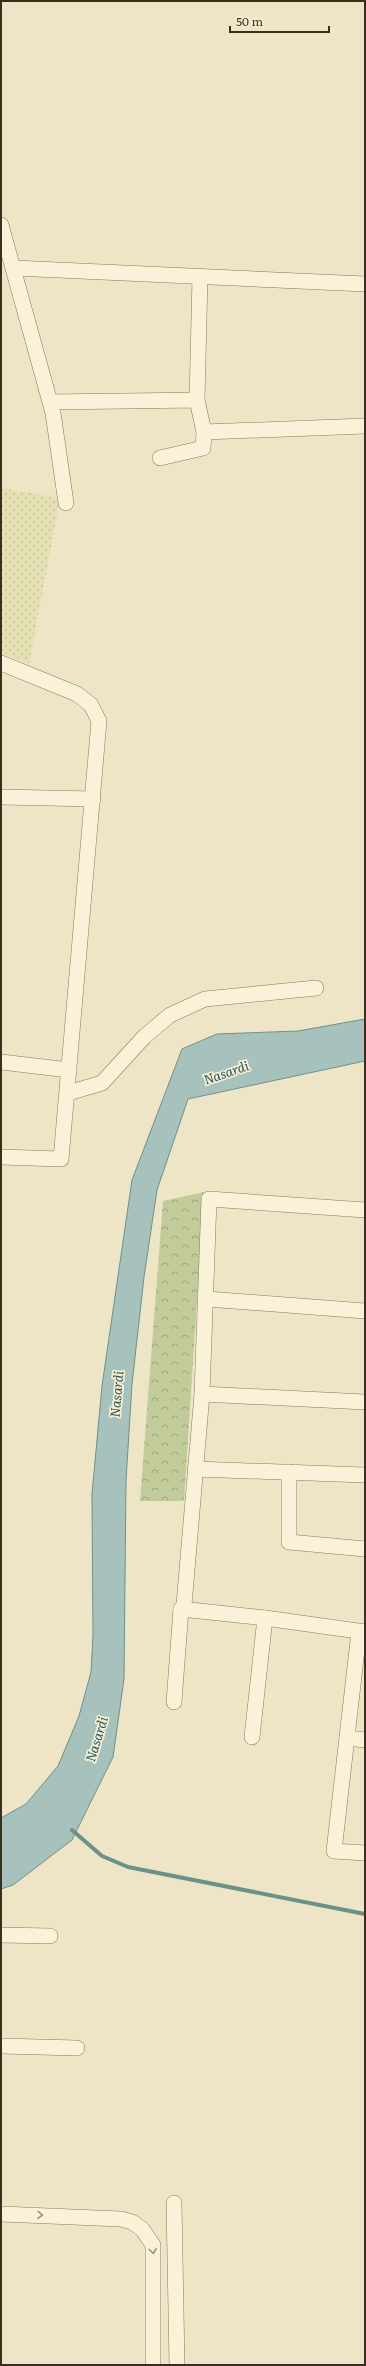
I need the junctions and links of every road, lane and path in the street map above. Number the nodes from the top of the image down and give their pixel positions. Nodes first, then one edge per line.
1 (1, 225) edge
2 (14, 268) junction
3 (200, 277) junction
4 (365, 284) edge
5 (196, 400) junction
6 (50, 402) junction
7 (365, 426) edge
8 (204, 432) junction
9 (160, 458) dead end
10 (66, 503) dead end
11 (1, 663) edge
12 (1, 797) edge
13 (93, 799) junction
14 (316, 988) dead end
15 (1, 1062) edge
16 (69, 1070) junction
17 (68, 1093) junction
18 (1, 1157) edge
19 (365, 1210) edge
20 (207, 1299) junction
21 (365, 1311) edge
22 (202, 1394) junction
23 (365, 1402) edge
24 (195, 1469) junction
25 (290, 1472) junction
26 (365, 1475) edge
27 (365, 1549) edge
28 (181, 1609) junction
29 (265, 1618) junction
30 (362, 1632) edge
31 (174, 1702) dead end
32 (252, 1738) dead end
33 (347, 1738) junction
34 (365, 1740) edge
35 (365, 1853) edge
36 (1, 1935) edge
37 (50, 1936) dead end
38 (1, 2046) edge
39 (77, 2048) dead end
40 (174, 2203) dead end
41 (1, 2214) edge
42 (153, 2365) edge
43 (177, 2365) edge

1 - 2 street
2 - 3 street
2 - 6 street
3 - 4 street
3 - 5 street
5 - 6 street
5 - 8 street
6 - 10 street
7 - 8 street
8 - 9 street
11 - 13 street
12 - 13 street
13 - 16 street
14 - 17 street
15 - 16 street
16 - 17 street
17 - 18 street
19 - 20 street
20 - 21 street
20 - 22 street
22 - 23 street
22 - 24 street
24 - 25 street
24 - 28 street
25 - 26 street
25 - 27 street
28 - 29 street
28 - 31 street
29 - 30 street
29 - 32 street
30 - 33 street
33 - 34 street
33 - 35 street
36 - 37 street
38 - 39 street
40 - 43 street
41 -> 42 street

